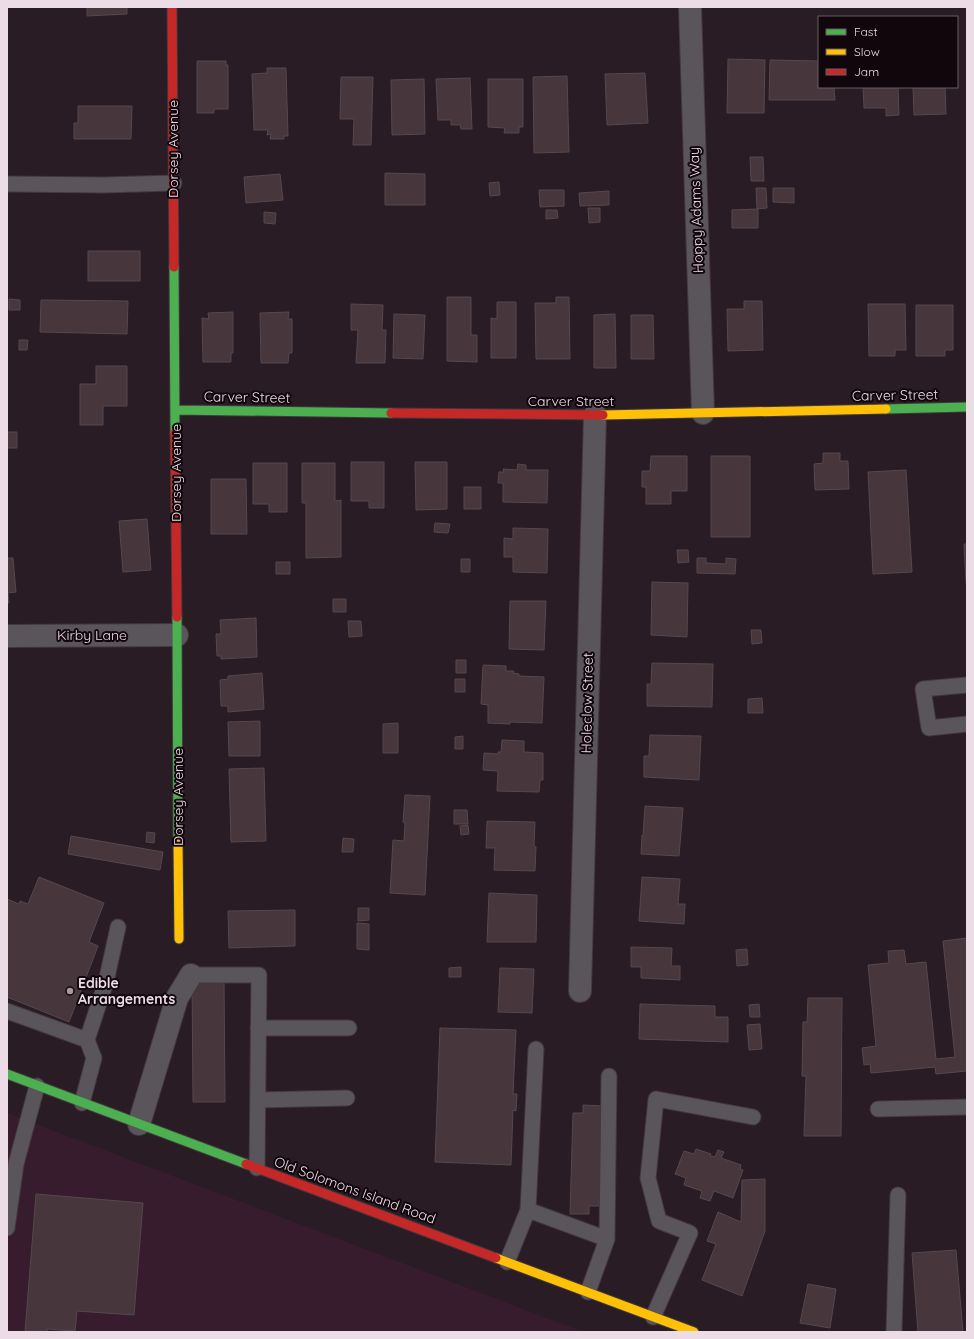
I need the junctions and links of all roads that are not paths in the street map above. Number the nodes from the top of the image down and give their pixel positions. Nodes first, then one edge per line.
1 (172, 7) edge
2 (690, 7) edge
3 (174, 183) junction
4 (7, 184) edge
5 (967, 407) edge
6 (175, 410) junction
7 (703, 414) junction
8 (595, 415) junction
9 (177, 635) junction
10 (7, 636) edge
11 (967, 685) edge
12 (967, 724) edge
13 (118, 926) dead end
14 (179, 939) dead end
15 (191, 974) joint
16 (580, 991) dead end
17 (7, 1011) edge
18 (258, 1028) junction
19 (349, 1028) dead end
20 (87, 1040) junction
21 (536, 1049) dead end
22 (7, 1074) edge
23 (609, 1076) dead end
24 (37, 1086) junction
25 (347, 1098) dead end
26 (258, 1100) junction
27 (82, 1103) junction
28 (967, 1107) edge
29 (878, 1109) dead end
30 (753, 1117) dead end
31 (139, 1124) junction
32 (257, 1168) junction
33 (898, 1195) dead end
34 (528, 1210) junction
35 (7, 1228) edge
36 (607, 1239) junction
37 (507, 1262) junction
38 (588, 1292) junction
39 (652, 1322) junction
40 (694, 1332) edge
41 (894, 1332) edge

1 - 3 street, Dorsey Avenue
2 - 7 street, Hoppy Adams Way
3 - 4 lane
3 - 6 street, Dorsey Avenue
5 - 7 street, Carver Street
6 - 8 street, Carver Street
6 - 9 street, Dorsey Avenue
7 - 8 street, Carver Street
8 - 16 street, Holeclow Street
9 - 10 street, Kirby Lane
9 - 14 street, Dorsey Avenue
11 - 12 lane
13 - 20 lane
15 - 18 lane
15 - 31 street
17 - 20 lane
18 - 19 lane
18 - 26 lane
20 - 27 lane
21 - 34 lane
22 - 24 street, Old Solomons Island Road
23 - 36 lane
24 - 27 street, Old Solomons Island Road
24 - 35 lane
25 - 26 lane
26 - 32 lane
27 - 31 street, Old Solomons Island Road
28 - 29 lane
30 - 39 lane
31 - 32 street, Old Solomons Island Road
32 - 37 street, Old Solomons Island Road
33 - 41 lane
34 - 36 lane
34 - 37 lane
36 - 38 lane
37 - 38 street, Old Solomons Island Road
38 - 39 street, Old Solomons Island Road
39 - 40 street, Old Solomons Island Road

